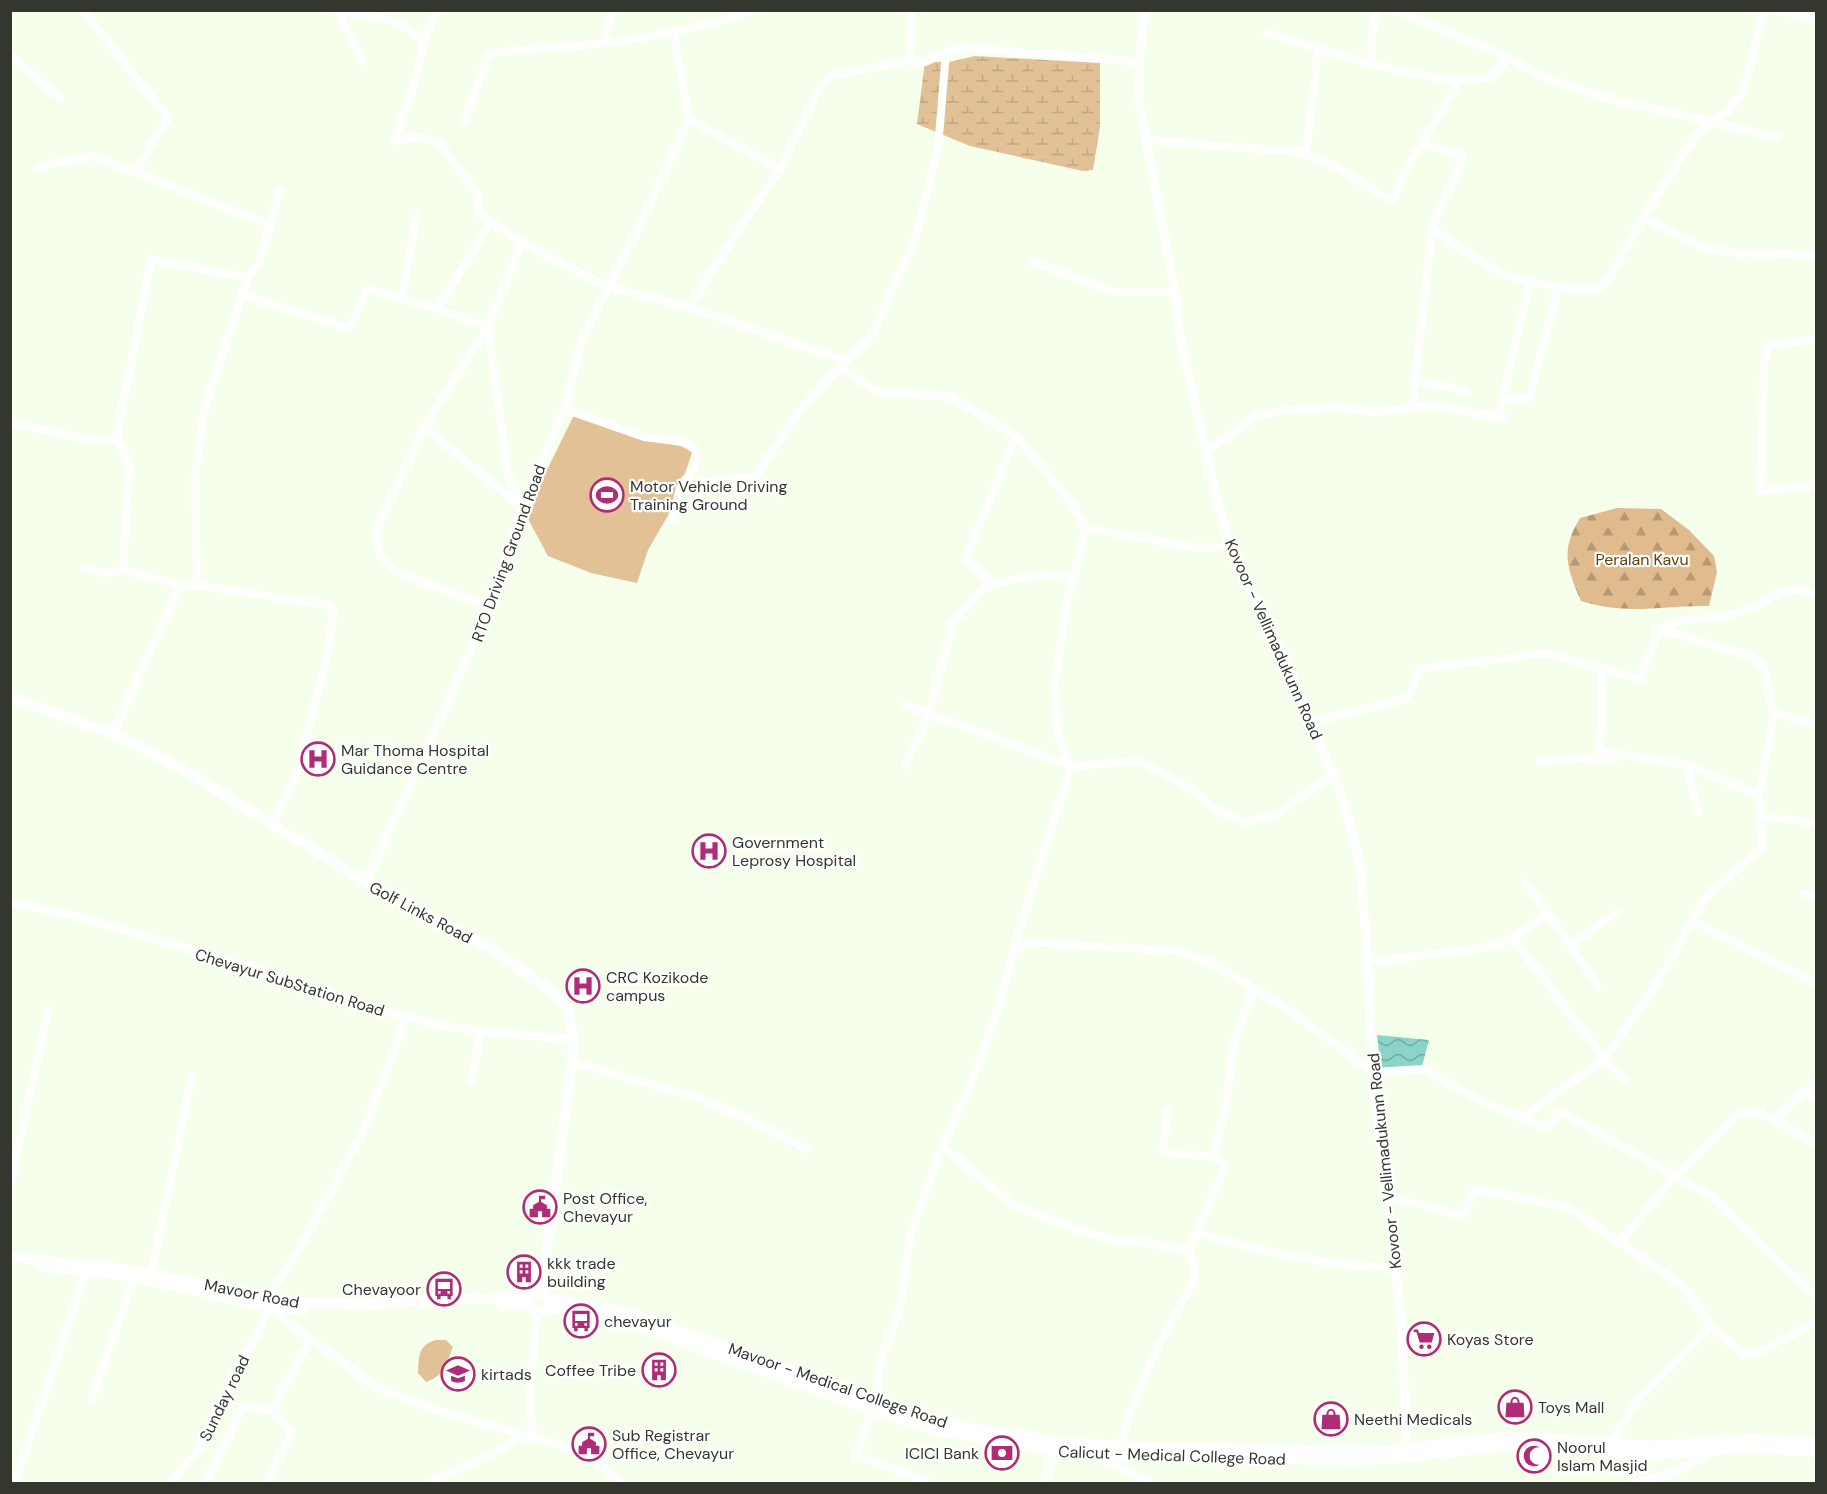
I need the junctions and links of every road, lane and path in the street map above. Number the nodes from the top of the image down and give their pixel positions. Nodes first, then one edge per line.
1 (437, 10) edge
2 (612, 10) edge
3 (753, 10) edge
4 (911, 10) edge
5 (1144, 10) edge
6 (1377, 10) edge
7 (1394, 10) edge
8 (1763, 10) edge
9 (1779, 10) edge
10 (83, 11) edge
11 (337, 12) edge
12 (1808, 15) edge
13 (1816, 20) edge
14 (673, 32) junction
15 (1267, 33) dead end
16 (424, 42) junction
17 (604, 43) junction
18 (1318, 48) junction
19 (946, 52) junction
20 (10, 55) edge
21 (1508, 57) junction
22 (910, 60) junction
23 (362, 62) dead end
24 (1138, 62) junction
25 (1371, 64) junction
26 (1459, 81) junction
27 (60, 98) dead end
28 (689, 119) junction
29 (463, 123) dead end
30 (1711, 123) junction
31 (1776, 137) dead end
32 (1146, 140) junction
33 (1422, 143) junction
34 (1306, 155) junction
35 (39, 165) dead end
36 (780, 169) junction
37 (135, 172) junction
38 (280, 190) dead end
39 (416, 217) dead end
40 (1642, 217) junction
41 (490, 222) junction
42 (270, 225) junction
43 (1432, 228) junction
44 (522, 242) junction
45 (1816, 256) edge
46 (1031, 261) dead end
47 (249, 278) junction
48 (1530, 280) junction
49 (607, 286) junction
50 (1559, 286) junction
51 (1175, 292) junction
52 (244, 296) junction
53 (402, 298) junction
54 (692, 308) junction
55 (438, 309) junction
56 (488, 327) junction
57 (1816, 339) edge
58 (846, 361) junction
59 (840, 368) junction
60 (1415, 380) junction
61 (1466, 391) dead end
62 (1502, 399) junction
63 (1413, 407) junction
64 (564, 409) junction
65 (10, 423) edge
66 (424, 427) junction
67 (1016, 436) junction
68 (116, 440) junction
69 (1207, 451) junction
70 (681, 484) junction
71 (1816, 485) edge
72 (522, 507) junction
73 (672, 519) dead end
74 (1086, 528) junction
75 (1230, 546) junction
76 (85, 567) dead end
77 (123, 570) junction
78 (1073, 577) junction
79 (180, 585) junction
80 (197, 585) junction
81 (992, 585) junction
82 (1816, 596) edge
83 (489, 607) junction
84 (1659, 629) junction
85 (1602, 667) junction
86 (10, 697) edge
87 (906, 705) dead end
88 (929, 713) junction
89 (1774, 713) junction
90 (1311, 722) junction
91 (1816, 724) edge
92 (113, 734) junction
93 (1629, 757) junction
94 (1540, 761) dead end
95 (905, 765) dead end
96 (1687, 765) junction
97 (1071, 766) junction
98 (1332, 775) junction
99 (1759, 795) junction
100 (1698, 812) dead end
101 (1761, 817) junction
102 (1816, 822) edge
103 (273, 824) junction
104 (366, 882) junction
105 (1526, 882) dead end
106 (1804, 893) dead end
107 (1816, 897) edge
108 (10, 902) edge
109 (1617, 912) dead end
110 (1547, 914) junction
111 (1692, 921) junction
112 (1513, 938) junction
113 (1570, 945) junction
114 (1014, 951) junction
115 (1368, 962) junction
116 (1816, 983) edge
117 (1598, 986) dead end
118 (1254, 989) junction
119 (48, 1010) dead end
120 (407, 1017) junction
121 (481, 1031) junction
122 (573, 1039) junction
123 (1604, 1059) junction
124 (572, 1062) junction
125 (1373, 1072) junction
126 (192, 1076) dead end
127 (1625, 1080) dead end
128 (1816, 1081) edge
129 (471, 1082) dead end
130 (1804, 1091) junction
131 (1816, 1097) edge
132 (1167, 1111) dead end
133 (1521, 1118) junction
134 (1774, 1121) junction
135 (1816, 1143) edge
136 (942, 1146) junction
137 (806, 1149) dead end
138 (1213, 1157) junction
139 (1676, 1175) junction
140 (10, 1185) edge
141 (1388, 1196) junction
142 (1197, 1233) junction
143 (1619, 1243) junction
144 (1189, 1250) junction
145 (10, 1257) edge
146 (10, 1264) edge
147 (1395, 1268) junction
148 (86, 1271) junction
149 (150, 1273) junction
150 (134, 1278) junction
151 (1816, 1298) edge
152 (267, 1301) junction
153 (539, 1302) junction
154 (1816, 1322) edge
155 (1711, 1326) junction
156 (310, 1339) junction
157 (91, 1400) dead end
158 (873, 1405) junction
159 (272, 1410) junction
160 (534, 1439) junction
161 (1816, 1442) edge
162 (1610, 1443) junction
163 (1120, 1446) junction
164 (1719, 1446) junction
165 (1076, 1448) junction
166 (1454, 1448) junction
167 (1054, 1451) junction
168 (1816, 1452) edge
169 (1407, 1453) junction
170 (1089, 1454) junction
171 (617, 1482) edge
172 (927, 1482) edge
173 (1642, 1482) edge
174 (14, 1484) edge
175 (170, 1484) edge
176 (205, 1484) edge
177 (266, 1484) edge
178 (427, 1484) edge
179 (1043, 1484) edge
180 (1154, 1484) edge
181 (1628, 1484) edge

1 - 16 street
2 - 17 street
3 - 14 street
4 - 22 street
5 - 24 street, Kovoor - Vellimadukunn Road
6 - 25 street
7 - 21 street
8 - 30 street
9 - 12 street
10 - 37 street
11 - 16 street
11 - 23 street
12 - 13 street
14 - 17 street
14 - 28 street
15 - 18 street
16 - 41 street
17 - 29 street
18 - 25 street
18 - 34 street
19 - 22 street
19 - 24 street
19 - 58 street
20 - 27 street
21 - 26 street
21 - 30 street
22 - 36 street
24 - 32 street, Kovoor - Vellimadukunn Road
25 - 26 street
26 - 33 street
28 - 36 street
28 - 49 street, RTO Driving Ground Road
30 - 31 street
30 - 40 street
32 - 34 street
32 - 51 street, Kovoor - Vellimadukunn Road
33 - 34 street
33 - 43 street
35 - 37 street
36 - 54 street
37 - 42 street
38 - 42 street
39 - 53 street
40 - 45 street
40 - 50 street
41 - 44 street
41 - 55 street
42 - 47 street
43 - 48 street
43 - 60 street
44 - 49 street
44 - 56 street
46 - 51 street
47 - 52 street
47 - 68 street
48 - 50 street
48 - 62 street
49 - 54 street
49 - 64 street, RTO Driving Ground Road
50 - 62 street
51 - 69 street, Kovoor - Vellimadukunn Road
52 - 53 street
52 - 80 street
53 - 55 street
54 - 58 street
55 - 56 street
56 - 66 street
56 - 72 street
57 - 71 street
58 - 59 street
59 - 67 street
59 - 70 street
60 - 61 street
60 - 63 street
62 - 63 street
63 - 69 street
64 - 70 street
64 - 72 street, RTO Driving Ground Road
65 - 68 street
66 - 72 street
66 - 83 street
67 - 74 street
67 - 81 street
68 - 77 street
69 - 75 street, Kovoor - Vellimadukunn Road
70 - 73 street
72 - 83 street, RTO Driving Ground Road
74 - 75 street
74 - 78 street
75 - 90 street, Kovoor - Vellimadukunn Road
76 - 77 street
77 - 79 street
78 - 81 street
78 - 97 street
79 - 80 street
79 - 92 street
80 - 103 street
81 - 88 street
82 - 84 street
83 - 104 street, RTO Driving Ground Road
84 - 85 street
84 - 89 street
85 - 90 street
85 - 93 street
86 - 92 main road, Golf Links Road
87 - 88 street
88 - 95 street
88 - 97 street
89 - 91 street
89 - 99 street
90 - 98 street, Kovoor - Vellimadukunn Road
92 - 103 main road, Golf Links Road
93 - 94 street
93 - 96 street
96 - 99 street
96 - 100 street
97 - 98 street
97 - 114 street
98 - 115 street, Kovoor - Vellimadukunn Road
99 - 101 street
101 - 102 street
101 - 111 street
103 - 104 main road, Golf Links Road
104 - 122 main road, Golf Links Road
105 - 110 street
106 - 107 street
108 - 120 street, Chevayur SubStation Road
109 - 113 street
110 - 112 street
110 - 113 street
111 - 116 street
111 - 123 street
112 - 115 street
112 - 123 street
113 - 117 street
114 - 118 street
114 - 136 street
115 - 125 street, Kovoor - Vellimadukunn Road
118 - 125 street
118 - 138 street
119 - 140 street
120 - 121 street, Chevayur SubStation Road
120 - 152 street, Sunday road
121 - 122 street, Chevayur SubStation Road
121 - 129 street
122 - 124 main road, Golf Links Road
123 - 127 street
123 - 133 street
124 - 137 street
124 - 153 main road, Golf Links Road
125 - 133 street
125 - 141 street, Kovoor - Vellimadukunn Road
126 - 149 street
128 - 130 street
130 - 131 street
130 - 134 street
132 - 138 street
133 - 139 street
134 - 135 street
134 - 139 street
136 - 144 street
136 - 158 street
138 - 142 street
139 - 143 street
139 - 151 street
141 - 143 street
141 - 147 street, Kovoor - Vellimadukunn Road
142 - 144 street
142 - 147 street
143 - 155 street
144 - 163 street
145 - 149 main road, Mavoor Road
146 - 148 main road, Mavoor Road
147 - 169 street, Kovoor - Vellimadukunn Road
148 - 150 main road, Mavoor Road
148 - 174 street
149 - 152 main road, Mavoor Road
150 - 152 main road, Mavoor Road
150 - 157 street
152 - 153 main road, Mavoor Road
152 - 156 street
152 - 175 street, Sunday road
153 - 158 main road, Mavoor - Medical College Road
153 - 160 street
154 - 155 street
155 - 162 street
156 - 159 street
156 - 160 street
158 - 165 main road, Mavoor - Medical College Road
158 - 167 main road, Calicut - Medical College Road
158 - 172 street
159 - 176 street
159 - 177 street
160 - 171 street
160 - 178 street
161 - 164 main road, Mavoor - Medical College Road
162 - 164 main road, Mavoor - Medical College Road
162 - 166 main road, Mavoor - Medical College Road
163 - 165 main road, Mavoor - Medical College Road
163 - 169 main road, Mavoor - Medical College Road
164 - 166 main road
164 - 168 main road
164 - 173 street
165 - 167 main road, Calicut - Medical College Road
165 - 170 main road, Calicut - Medical College Road
166 - 169 main road, Mavoor - Medical College Road
167 - 179 street
169 - 170 main road, Calicut - Medical College Road
170 - 180 street
173 - 181 street

